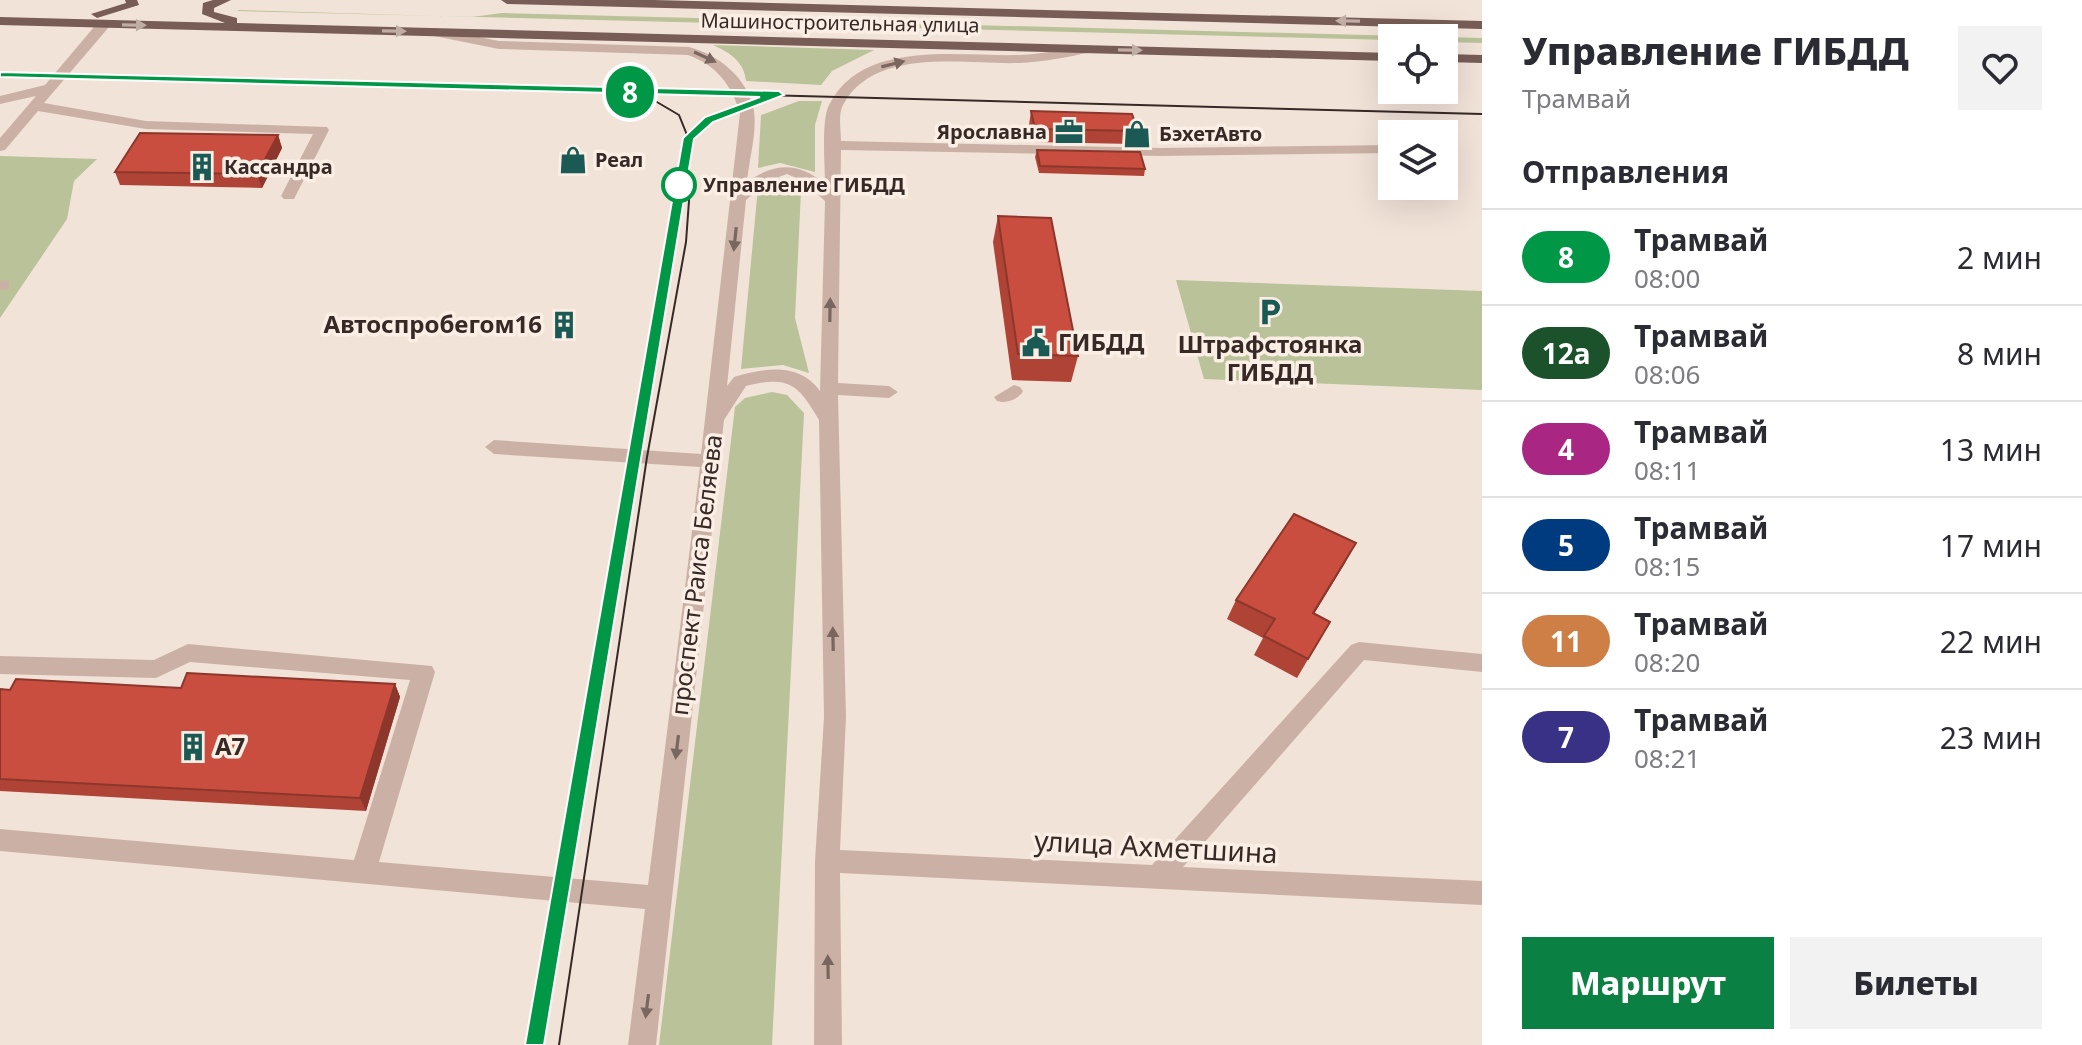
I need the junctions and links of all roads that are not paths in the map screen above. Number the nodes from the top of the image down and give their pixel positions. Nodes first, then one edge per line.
1 (131, 0) edge
2 (225, 0) edge
3 (507, 0) edge
4 (517, 0) edge
5 (729, 3) edge
6 (0, 21) edge
7 (46, 22) junction
8 (104, 24) junction
9 (1482, 25) edge
10 (272, 28) junction
11 (434, 32) junction
12 (1087, 49) junction
13 (1378, 57) edge
14 (1458, 58) edge
15 (1482, 59) edge
16 (47, 89) junction
17 (0, 100) edge
18 (35, 106) junction
19 (832, 145) junction
20 (0, 147) edge
21 (1378, 149) edge
22 (832, 182) junction
23 (851, 182) dead end
24 (289, 196) dead end
25 (739, 198) junction
26 (833, 201) junction
27 (829, 388) junction
28 (889, 392) dead end
29 (715, 419) junction
30 (828, 420) junction
31 (494, 447) dead end
32 (709, 461) junction
33 (1482, 663) edge
34 (0, 665) edge
35 (0, 840) edge
36 (827, 861) junction
37 (363, 872) junction
38 (1158, 877) junction
39 (1482, 893) edge
40 (659, 898) junction
41 (642, 1045) edge
42 (828, 1045) edge

1 - 7 main road
2 - 10 main road
3 - 4 main road, Машиностроительная улица
4 - 5 main road, Машиностроительная улица
9 -> 5 main road, Машиностроительная улица
6 - 7 main road, Машиностроительная улица
7 - 8 main road, Машиностроительная улица
8 -> 10 main road, Машиностроительная улица
8 - 16 street
10 -> 11 main road, Машиностроительная улица
11 - 12 main road, Машиностроительная улица
11 -> 25 street, проспект Раиса Беляева
12 -> 13 main road, Машиностроительная улица
19 -> 12 street
14 - 15 main road
16 - 17 street
16 - 18 street
18 - 20 street
18 - 24 street
19 - 21 street
19 - 22 street
22 - 23 street
22 - 26 street
25 - 26 street
25 -> 29 street, проспект Раиса Беляева
27 -> 26 street
27 - 28 street
27 - 30 street
29 - 30 street
29 - 32 street, проспект Раиса Беляева
36 -> 30 street
31 - 32 street
32 -> 40 street, проспект Раиса Беляева
33 - 38 street
34 - 37 street
35 - 37 street
36 - 38 street, улица Ахметшина
42 -> 36 street
37 - 40 street
38 - 39 street, улица Ахметшина
40 -> 41 street, проспект Раиса Беляева

